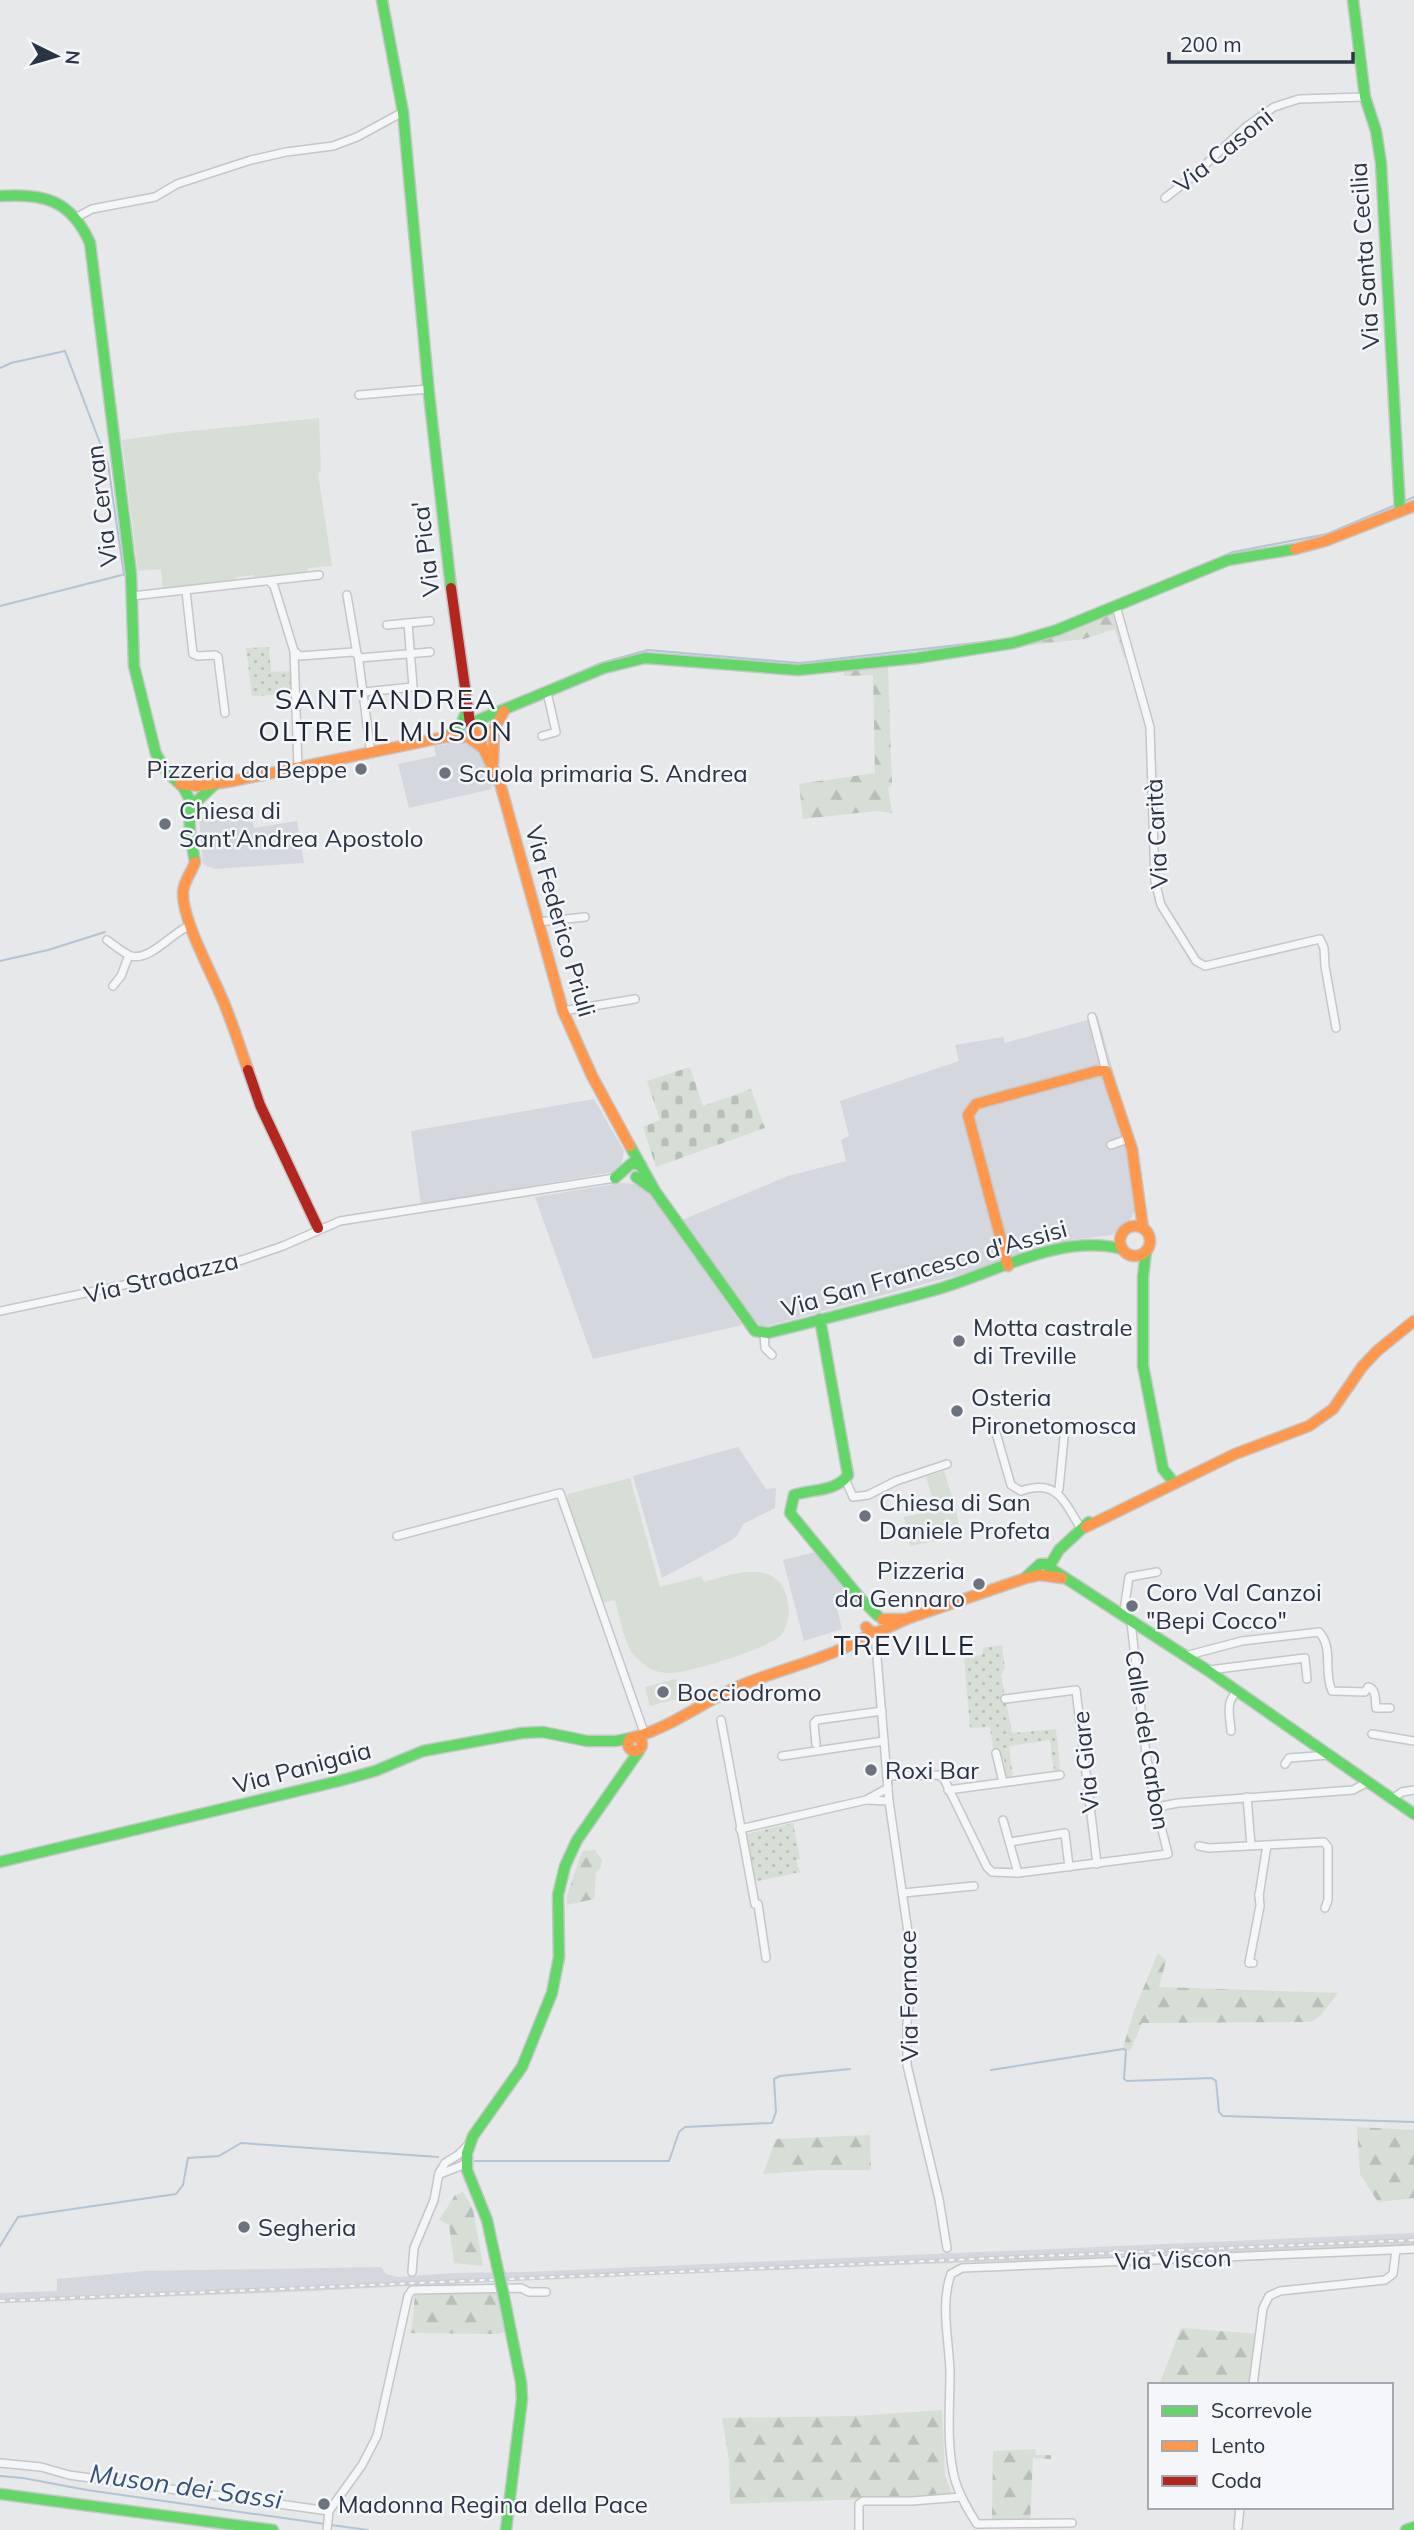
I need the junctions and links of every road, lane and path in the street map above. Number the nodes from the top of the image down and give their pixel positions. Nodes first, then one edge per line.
1 (382, 0) edge
2 (1353, 0) edge
3 (1365, 97) junction
4 (403, 112) junction
5 (0, 196) edge
6 (1165, 198) dead end
7 (77, 217) junction
8 (428, 389) junction
9 (359, 395) dead end
10 (1414, 506) edge
11 (1399, 511) junction
12 (319, 575) dead end
13 (270, 582) junction
14 (186, 591) junction
15 (346, 594) dead end
16 (131, 596) junction
17 (1116, 606) junction
18 (429, 621) dead end
19 (408, 623) junction
20 (387, 625) dead end
21 (295, 651) junction
22 (430, 652) dead end
23 (356, 654) junction
24 (411, 654) junction
25 (364, 692) junction
26 (547, 692) junction
27 (507, 708) junction
28 (225, 713) dead end
29 (468, 728) junction
30 (542, 736) dead end
31 (371, 754) junction
32 (298, 767) junction
33 (495, 772) junction
34 (195, 793) junction
35 (585, 917) dead end
36 (538, 922) junction
37 (191, 925) junction
38 (107, 940) dead end
39 (129, 955) junction
40 (113, 986) dead end
41 (635, 999) dead end
42 (563, 1011) junction
43 (1092, 1017) dead end
44 (1336, 1028) dead end
45 (1106, 1071) junction
46 (1128, 1139) junction
47 (1111, 1145) dead end
48 (635, 1170) junction
49 (615, 1178) joint
50 (1139, 1206) junction
51 (318, 1228) junction
52 (1143, 1228) junction
53 (1127, 1230) junction
54 (1102, 1244) junction
55 (1122, 1249) junction
56 (1146, 1251) junction
57 (1133, 1256) junction
58 (1008, 1266) junction
59 (1143, 1277) junction
60 (0, 1311) edge
61 (820, 1319) junction
62 (1414, 1321) edge
63 (761, 1333) junction
64 (772, 1355) dead end
65 (1065, 1427) dead end
66 (996, 1433) dead end
67 (947, 1464) dead end
68 (1186, 1474) junction
69 (1168, 1475) junction
70 (846, 1481) junction
71 (1153, 1489) junction
72 (1057, 1492) junction
73 (1084, 1528) junction
74 (397, 1536) dead end
75 (1044, 1569) junction
76 (1157, 1572) dead end
77 (1127, 1620) junction
78 (875, 1625) junction
79 (1185, 1656) junction
80 (1208, 1670) junction
81 (1307, 1679) dead end
82 (1237, 1692) junction
83 (1005, 1699) dead end
84 (1390, 1709) dead end
85 (882, 1711) junction
86 (721, 1720) dead end
87 (1231, 1731) dead end
88 (1372, 1734) dead end
89 (884, 1741) junction
90 (1414, 1741) edge
91 (635, 1744) junction
92 (816, 1744) dead end
93 (996, 1754) dead end
94 (1329, 1755) junction
95 (782, 1756) dead end
96 (1284, 1764) dead end
97 (1355, 1773) junction
98 (1060, 1775) dead end
99 (887, 1776) junction
100 (1003, 1782) junction
101 (1368, 1782) junction
102 (888, 1788) junction
103 (1345, 1789) junction
104 (948, 1790) junction
105 (1414, 1790) edge
106 (1247, 1797) junction
107 (1392, 1799) junction
108 (866, 1800) junction
109 (888, 1801) junction
110 (1157, 1807) junction
111 (1414, 1814) edge
112 (1003, 1820) dead end
113 (740, 1829) junction
114 (1010, 1842) junction
115 (1267, 1844) junction
116 (1251, 1845) junction
117 (1199, 1846) dead end
118 (0, 1862) edge
119 (1097, 1864) junction
120 (1069, 1867) junction
121 (1018, 1872) junction
122 (974, 1886) dead end
123 (903, 1893) junction
124 (1325, 1908) dead end
125 (766, 1958) dead end
126 (1253, 1963) dead end
127 (470, 2143) junction
128 (454, 2158) junction
129 (467, 2160) junction
130 (457, 2167) junction
131 (469, 2176) junction
132 (437, 2180) junction
133 (947, 2248) dead end
134 (1414, 2249) edge
135 (1396, 2250) junction
136 (412, 2272) dead end
137 (546, 2292) dead end
138 (1253, 2383) edge
139 (0, 2463) edge
140 (0, 2494) edge
141 (961, 2497) junction
142 (1240, 2509) edge
143 (329, 2513) junction
144 (1072, 2523) dead end
145 (507, 2525) edge
146 (1238, 2527) dead end
147 (1414, 2527) edge
148 (273, 2530) edge
149 (327, 2530) edge
150 (859, 2530) edge
151 (1406, 2530) edge

1 - 4 main road, Via Pica'
2 - 3 main road, Via Santa Cecilia
3 - 6 street, Via Casoni
3 - 11 main road, Via Santa Cecilia
4 - 7 street
4 - 8 main road, Via Pica'
5 - 7 main road
7 - 16 main road, Via Cervan
8 - 9 street
8 - 29 main road, Via Pica'
10 - 11 main road
11 - 17 main road
12 - 13 street
13 - 14 street
13 - 21 street
14 - 16 street
14 - 28 street
15 - 23 street
16 - 34 main road, Via Cervan
17 - 26 main road
17 - 44 street, Via Carità
18 - 19 street
19 - 20 street
19 - 24 street
21 - 23 street
21 - 32 street
22 - 24 street
23 - 24 street
23 - 25 street
24 - 25 street
25 - 31 street
26 - 27 main road
26 - 30 street
27 - 29 main road
27 - 33 main road
29 - 31 main road
29 - 33 main road, Via Federico Priuli
31 - 32 main road
32 - 34 main road
33 - 36 main road, Via Federico Priuli
34 - 37 main road
35 - 36 street
36 - 42 main road, Via Federico Priuli
37 - 39 street
37 - 51 main road
38 - 39 street
39 - 40 street
41 - 42 street
42 - 48 main road, Via Federico Priuli
43 - 45 street
45 - 46 main road
45 - 58 main road
46 - 47 street
46 - 50 main road
48 - 49 main road
48 - 63 main road, Via Federico Priuli
49 - 51 street, Via Stradazza
50 - 52 main road
50 - 53 main road
51 - 60 street, Via Stradazza
52 - 53 main road
52 - 56 main road
53 - 54 main road, Via San Francesco d'Assisi
53 - 55 main road
54 - 55 main road, Via San Francesco d'Assisi
54 - 58 main road, Via San Francesco d'Assisi
55 - 57 main road
56 - 57 main road
56 - 59 main road
57 - 59 main road
58 - 61 main road, Via San Francesco d'Assisi
59 - 69 main road
61 - 63 main road, Via San Francesco d'Assisi
61 - 70 main road
62 - 68 main road
63 - 64 street
65 - 72 street
66 - 72 street
67 - 70 street
68 - 69 main road
68 - 71 main road
69 - 71 main road
70 - 78 main road
71 - 73 main road
72 - 73 street
73 - 75 main road
74 - 91 street
75 - 77 main road
75 - 78 main road
76 - 77 street, Calle del Carbon
77 - 79 main road
77 - 110 street, Calle del Carbon
78 - 85 street, Via Fornace
78 - 91 main road
79 - 80 main road
79 - 84 street
80 - 81 street
80 - 82 main road
82 - 87 street
82 - 94 main road
83 - 119 street, Via Giare
85 - 89 street, Via Fornace
85 - 92 street
86 - 113 street
88 - 90 street
89 - 95 street
89 - 99 street, Via Fornace
91 - 118 main road, Via Panigaia
91 - 127 main road
93 - 100 street
94 - 96 street
94 - 97 main road
97 - 101 main road
97 - 103 street
98 - 100 street
99 - 102 street, Via Fornace
99 - 104 street
100 - 104 street
101 - 103 street
101 - 107 main road
102 - 108 street
102 - 109 street, Via Fornace
103 - 106 street
104 - 121 street
105 - 107 street
106 - 110 street
106 - 116 street
107 - 111 main road
108 - 109 street
108 - 113 street
109 - 123 street, Via Fornace
110 - 119 street, Calle del Carbon
112 - 114 street
113 - 125 street
114 - 120 street
114 - 121 street
115 - 116 street
115 - 124 street
115 - 126 street
116 - 117 street
119 - 120 street
120 - 121 street
122 - 123 street
123 - 133 street, Via Fornace
127 - 128 street
127 - 129 main road
128 - 129 street
128 - 132 street
129 - 130 street
129 - 131 main road
130 - 131 street
130 - 132 street
131 - 145 main road, bridge
132 - 136 street
134 - 135 street, Via Viscon
135 - 138 street
135 - 141 street, Via Viscon
137 - 143 street
139 - 143 street
140 - 148 main road
141 - 144 street
141 - 150 street
142 - 146 street
143 - 149 street
147 - 151 main road

